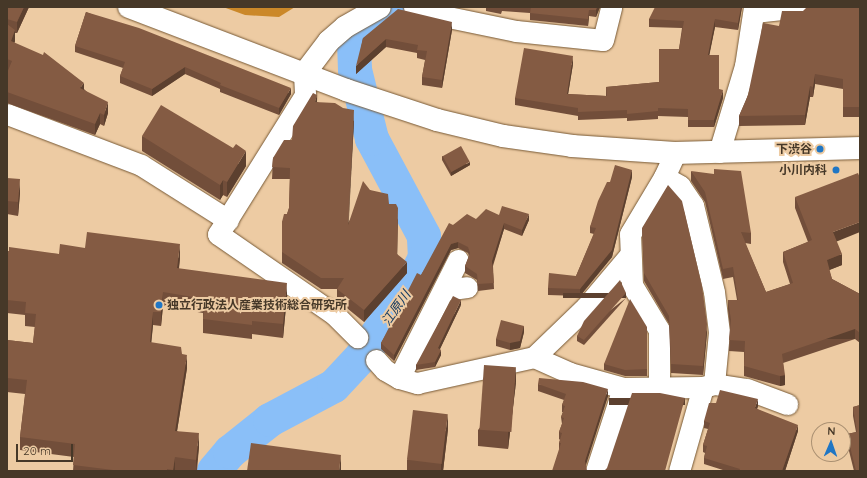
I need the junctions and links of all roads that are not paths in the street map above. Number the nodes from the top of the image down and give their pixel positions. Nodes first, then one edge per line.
1 (129, 7) edge
2 (380, 7) edge
3 (414, 7) edge
4 (611, 7) edge
5 (800, 7) edge
6 (754, 10) edge
7 (452, 12) edge
8 (304, 74) junction
9 (7, 114) edge
10 (860, 148) edge
11 (719, 152) junction
12 (675, 153) junction
13 (664, 178) junction
14 (228, 220) junction
15 (630, 255) junction
16 (458, 260) dead end
17 (467, 287) dead end
18 (444, 290) junction
19 (357, 338) dead end
20 (534, 357) junction
21 (376, 360) dead end
22 (399, 378) junction
23 (659, 386) junction
24 (709, 386) junction
25 (622, 388) junction
26 (787, 404) dead end
27 (596, 471) edge
28 (679, 471) edge

1 - 8 street
2 - 8 street
3 - 7 street
4 - 7 street
5 - 6 street
6 - 11 street
8 - 12 street
8 - 14 street
9 - 14 street
10 - 11 street
11 - 12 street
12 - 13 street
13 - 15 street
13 - 24 street
14 - 19 street
15 - 20 street
15 - 23 street
16 - 18 street
17 - 18 street
18 - 22 street
20 - 22 street
20 - 25 street
21 - 22 street
23 - 24 street
23 - 25 street
24 - 26 street
24 - 28 street
25 - 27 street

